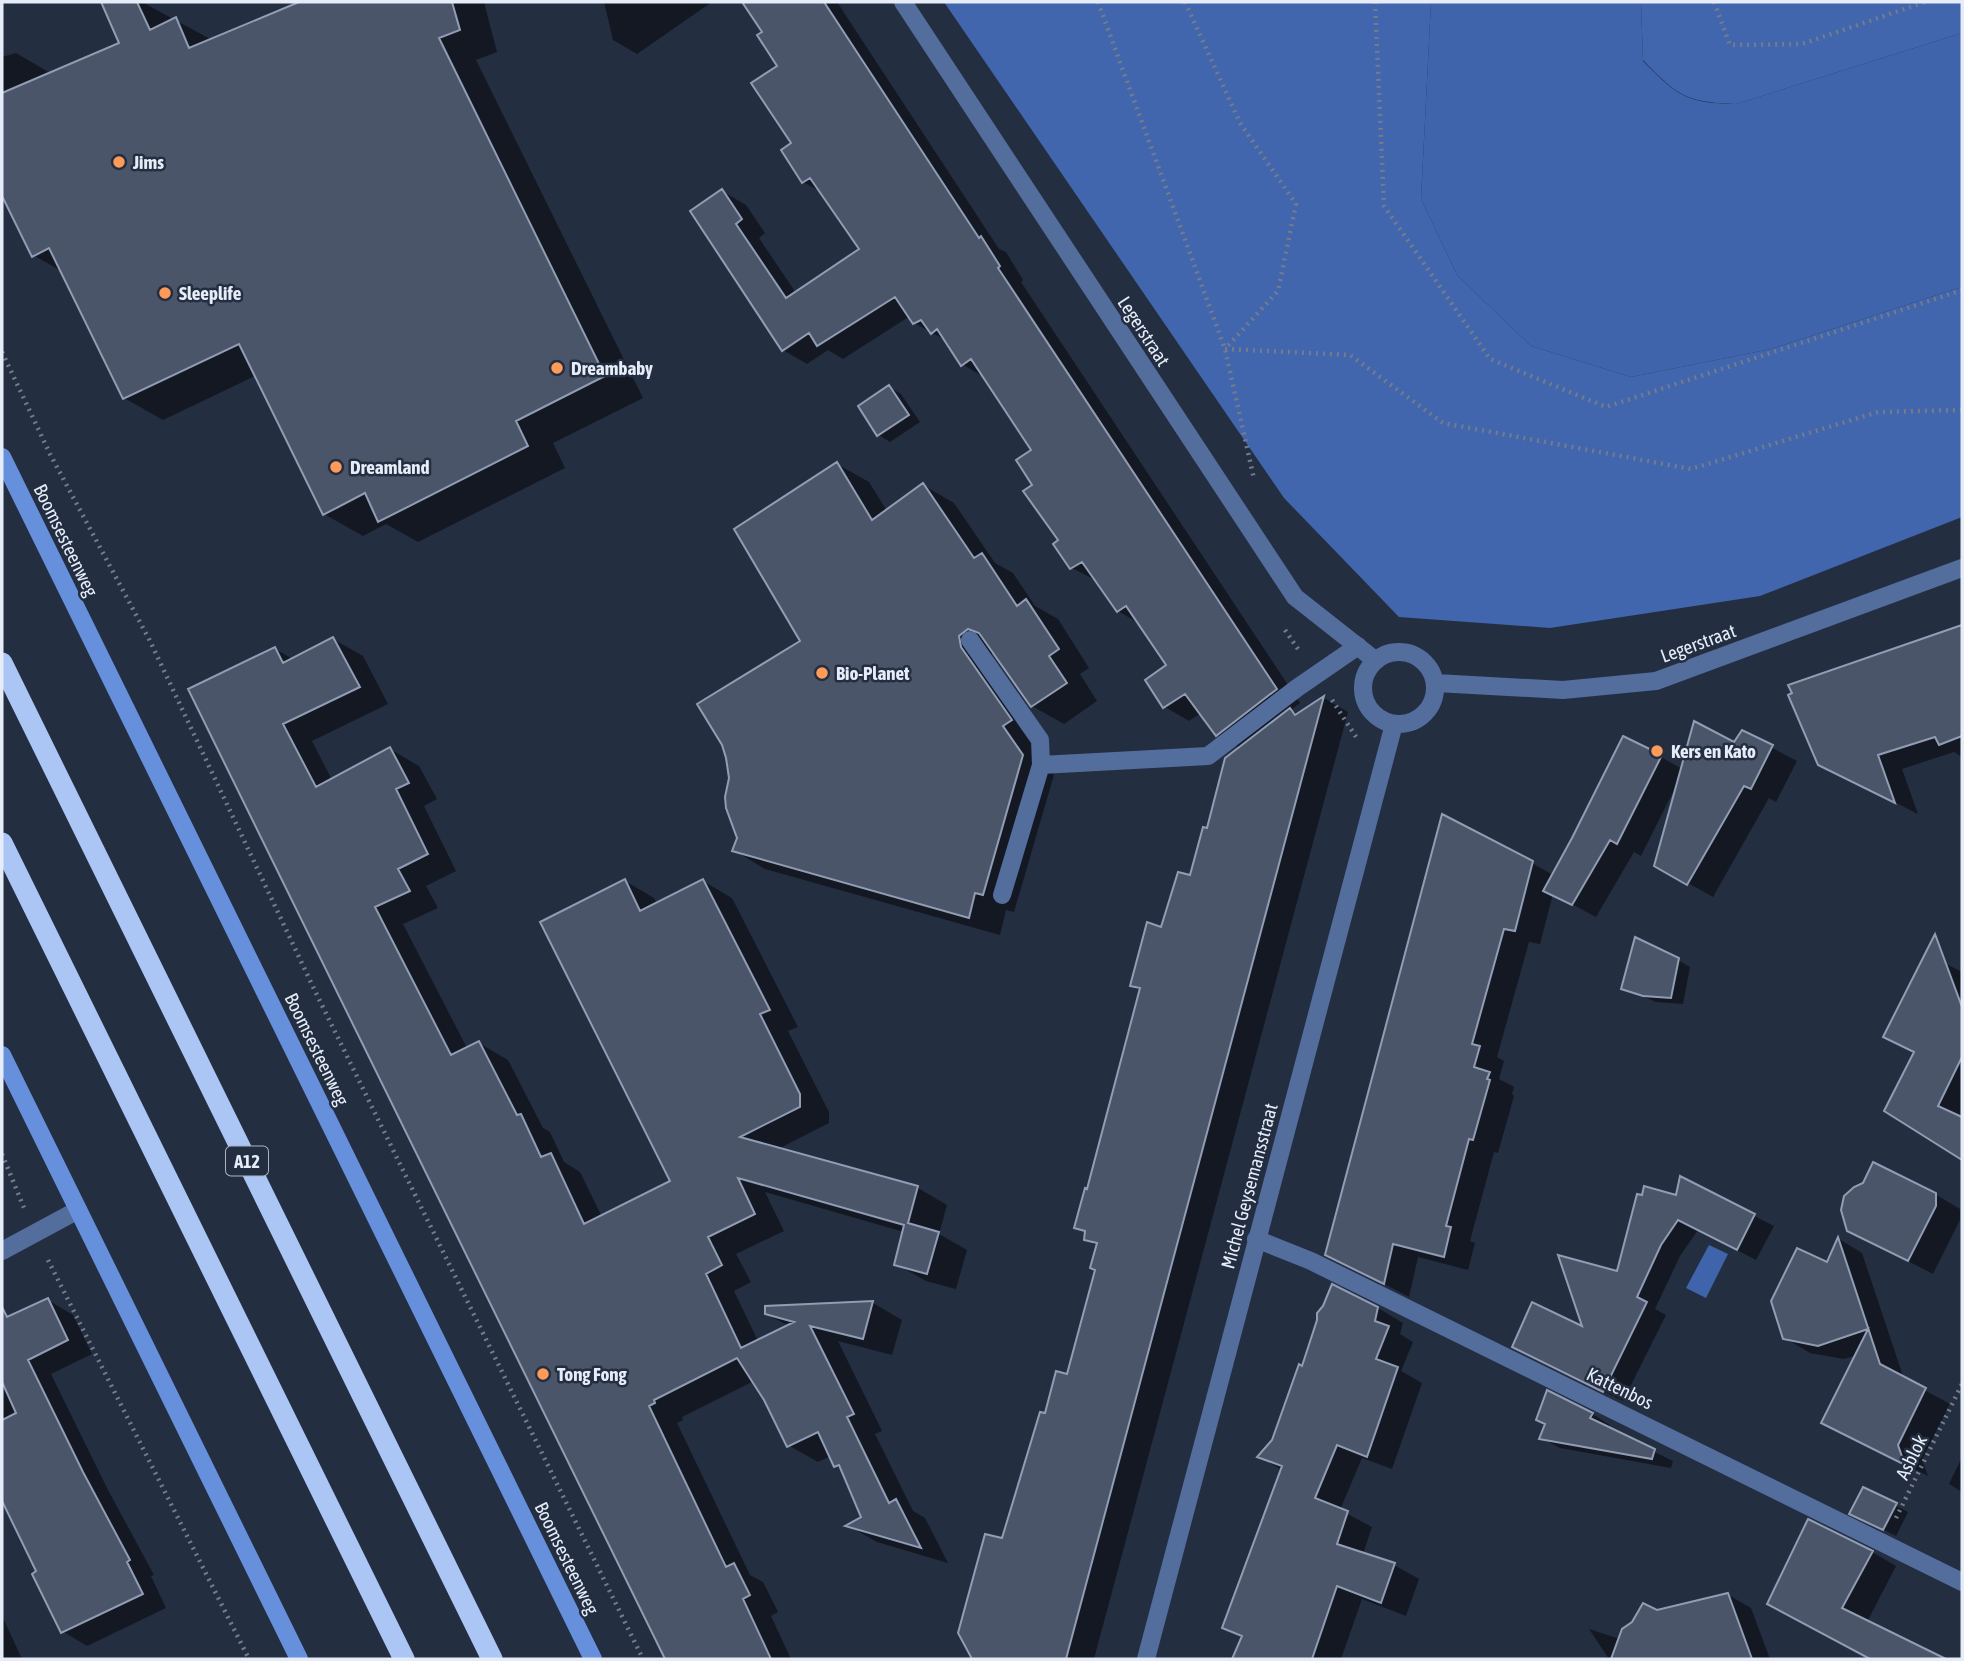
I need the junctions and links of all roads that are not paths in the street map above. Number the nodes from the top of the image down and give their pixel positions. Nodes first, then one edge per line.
1 (902, 2) edge
2 (2, 457) edge
3 (1962, 568) edge
4 (970, 640) dead end
5 (1358, 646) junction
6 (1375, 660) junction
7 (2, 663) edge
8 (1436, 682) junction
9 (1394, 724) junction
10 (1041, 765) junction
11 (2, 843) edge
12 (1002, 895) dead end
13 (2, 1055) edge
14 (78, 1210) junction
15 (1256, 1239) junction
16 (2, 1251) edge
17 (1962, 1582) edge
18 (299, 1659) edge
19 (404, 1659) edge
20 (492, 1659) edge
21 (593, 1659) edge
22 (1146, 1659) edge

1 - 5 street, Legerstraat
2 - 21 main road, Boomsesteenweg
3 - 8 street, Legerstraat
4 - 10 street
5 - 6 street, Legerstraat
5 - 10 street
6 - 8 street
6 - 9 street
7 - 20 highway, A12
8 - 9 street
9 - 15 street, Michel Geysemansstraat
10 - 12 street
11 - 19 highway
13 - 14 main road
14 - 16 street
14 - 18 main road
15 - 17 street, Kattenbos
15 - 22 street, Michel Geysemansstraat

